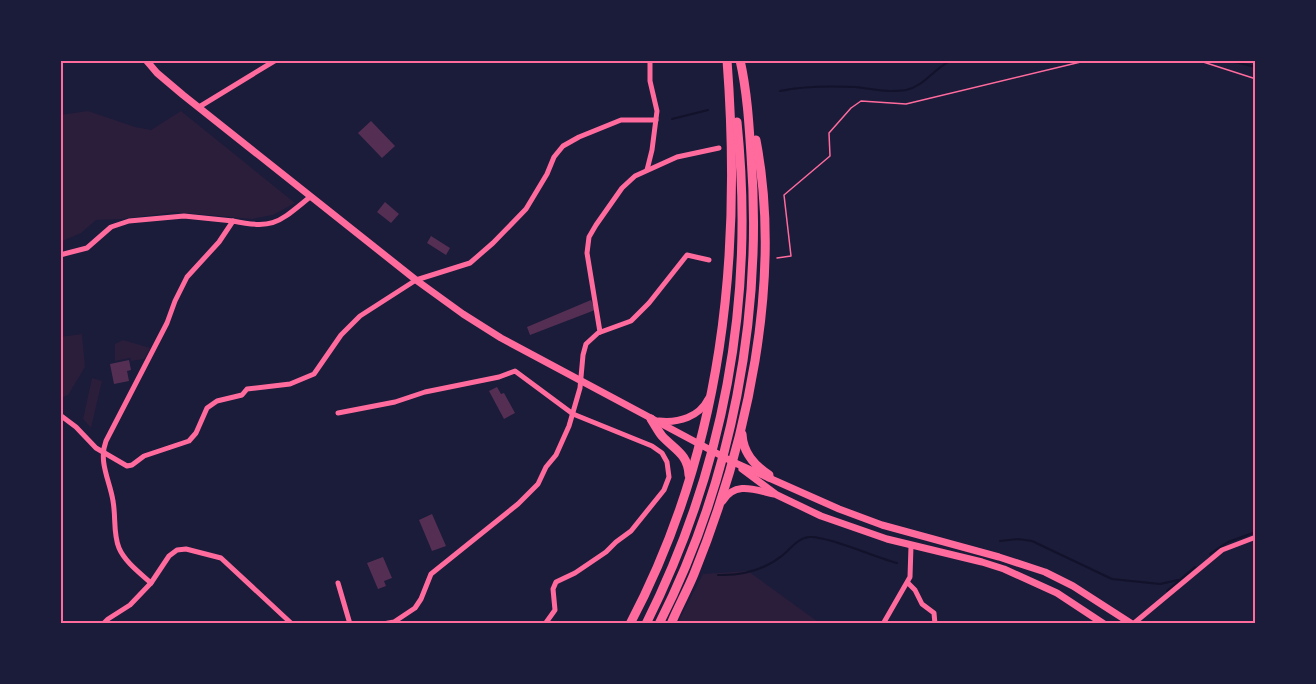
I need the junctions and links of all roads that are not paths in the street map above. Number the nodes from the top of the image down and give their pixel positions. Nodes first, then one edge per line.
1 (146, 60) edge
2 (276, 60) edge
3 (650, 60) edge
4 (727, 60) edge
5 (740, 60) edge
6 (746, 91) junction
7 (199, 107) junction
8 (656, 120) junction
9 (719, 148) dead end
10 (647, 170) junction
11 (310, 196) junction
12 (233, 221) junction
13 (60, 255) edge
14 (709, 260) dead end
15 (416, 280) junction
16 (600, 332) junction
17 (581, 381) junction
18 (711, 398) junction
19 (338, 413) dead end
20 (573, 414) junction
21 (60, 415) edge
22 (651, 419) junction
23 (742, 422) junction
24 (700, 445) junction
25 (103, 452) junction
26 (733, 462) junction
27 (769, 477) junction
28 (781, 483) junction
29 (689, 484) junction
30 (777, 495) junction
31 (718, 507) junction
32 (1256, 537) edge
33 (911, 546) junction
34 (151, 583) junction
35 (338, 583) dead end
36 (908, 583) junction
37 (1097, 601) junction
38 (1089, 613) junction
39 (103, 624) edge
40 (292, 624) edge
41 (350, 624) edge
42 (356, 624) edge
43 (382, 624) edge
44 (544, 624) edge
45 (630, 624) edge
46 (646, 624) edge
47 (659, 624) edge
48 (671, 624) edge
49 (883, 624) edge
50 (935, 624) edge
51 (1104, 624) edge
52 (1132, 624) edge

1 - 7 street
2 - 7 street
3 - 8 street
4 - 18 highway
4 - 46 highway
5 - 6 highway
6 - 23 highway
6 - 47 highway
7 - 11 street
8 - 10 street
8 - 15 street
9 - 10 street
10 - 16 street
11 - 12 street
11 - 15 street
12 - 13 street
12 - 25 street
14 - 16 street
15 - 17 street
15 - 25 street
16 - 17 street
17 - 20 street
17 - 22 street
18 - 22 street
18 - 24 highway
19 - 20 street
20 - 43 street
20 - 44 street
21 - 25 street
22 - 24 street
22 - 29 highway
23 - 26 highway
23 - 27 highway
24 - 26 street
24 - 29 highway
25 - 34 street
26 - 27 street
26 - 30 street
26 - 31 highway
27 - 28 street
28 - 30 street
28 - 37 street
29 - 45 highway
30 - 31 street
30 - 33 street
31 - 48 highway
32 - 52 street
33 - 36 street
33 - 38 street
34 - 39 street
34 - 40 street
35 - 41 street
36 - 49 street
36 - 50 street
37 - 38 street
37 - 52 street
38 - 51 street
42 - 43 street

